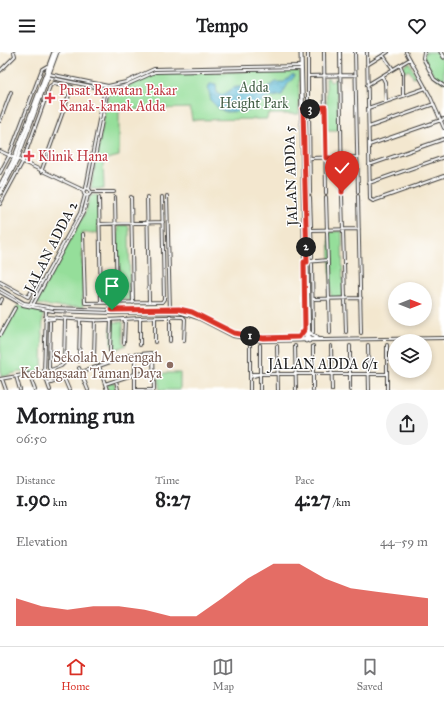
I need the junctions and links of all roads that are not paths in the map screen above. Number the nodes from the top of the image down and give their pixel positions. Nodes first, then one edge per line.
1 (14, 52) edge
2 (54, 52) edge
3 (57, 52) edge
4 (301, 52) edge
5 (308, 52) edge
6 (324, 52) edge
7 (340, 52) edge
8 (356, 52) edge
9 (367, 52) edge
10 (388, 52) edge
11 (406, 52) edge
12 (424, 52) edge
13 (441, 52) edge
14 (384, 54) junction
15 (444, 58) edge
16 (410, 59) junction
17 (49, 64) junction
18 (367, 65) junction
19 (400, 65) junction
20 (301, 67) junction
21 (393, 69) junction
22 (41, 70) junction
23 (0, 71) edge
24 (324, 75) junction
25 (340, 75) junction
26 (356, 75) junction
27 (46, 76) junction
28 (308, 76) junction
29 (382, 76) junction
30 (74, 81) junction
31 (367, 85) junction
32 (72, 86) junction
33 (444, 86) edge
34 (99, 88) junction
35 (106, 88) junction
36 (426, 88) junction
37 (11, 92) dead end
38 (104, 96) junction
39 (403, 96) junction
40 (386, 102) junction
41 (308, 103) dead end
42 (434, 104) junction
43 (325, 107) junction
44 (302, 108) junction
45 (368, 108) junction
46 (309, 112) dead end
47 (442, 120) edge
48 (0, 121) edge
49 (369, 126) junction
50 (444, 128) edge
51 (444, 139) edge
52 (369, 145) junction
53 (0, 151) edge
54 (9, 156) junction
55 (444, 157) edge
56 (310, 158) junction
57 (326, 158) junction
58 (342, 158) junction
59 (358, 158) junction
60 (15, 160) junction
61 (22, 163) junction
62 (370, 165) junction
63 (42, 172) junction
64 (0, 173) edge
65 (444, 176) edge
66 (370, 183) junction
67 (0, 186) edge
68 (83, 190) junction
69 (89, 190) junction
70 (114, 192) dead end
71 (358, 192) dead end
72 (0, 193) edge
73 (310, 193) dead end
74 (326, 193) dead end
75 (86, 195) junction
76 (167, 196) dead end
77 (358, 196) dead end
78 (115, 197) dead end
79 (131, 197) dead end
80 (147, 197) dead end
81 (162, 197) dead end
82 (310, 197) dead end
83 (326, 197) dead end
84 (99, 198) dead end
85 (0, 204) edge
86 (163, 222) junction
87 (131, 223) junction
88 (147, 223) junction
89 (99, 224) junction
90 (115, 224) junction
91 (359, 229) junction
92 (311, 230) junction
93 (327, 230) junction
94 (343, 230) junction
95 (83, 234) dead end
96 (312, 257) dead end
97 (328, 260) junction
98 (306, 261) junction
99 (312, 264) dead end
100 (0, 282) edge
101 (43, 283) junction
102 (0, 289) edge
103 (0, 292) edge
104 (345, 298) junction
105 (360, 298) junction
106 (2, 299) dead end
107 (313, 299) junction
108 (329, 299) junction
109 (133, 302) junction
110 (149, 302) junction
111 (0, 303) edge
112 (101, 303) junction
113 (117, 303) junction
114 (125, 303) junction
115 (29, 305) junction
116 (32, 306) junction
117 (15, 308) dead end
118 (46, 308) junction
119 (170, 308) junction
120 (125, 311) junction
121 (170, 311) junction
122 (170, 316) junction
123 (140, 317) junction
124 (155, 317) junction
125 (45, 319) junction
126 (125, 319) junction
127 (65, 320) junction
128 (80, 320) junction
129 (95, 320) junction
130 (111, 320) junction
131 (50, 322) dead end
132 (307, 330) junction
133 (314, 332) dead end
134 (346, 332) dead end
135 (0, 333) edge
136 (330, 333) dead end
137 (361, 333) dead end
138 (299, 337) junction
139 (250, 338) junction
140 (316, 338) junction
141 (444, 338) edge
142 (307, 339) junction
143 (327, 340) junction
144 (170, 341) dead end
145 (184, 341) dead end
146 (155, 342) dead end
147 (124, 343) dead end
148 (140, 345) dead end
149 (368, 345) dead end
150 (387, 345) dead end
151 (260, 346) dead end
152 (277, 346) dead end
153 (295, 346) dead end
154 (313, 346) dead end
155 (331, 346) dead end
156 (350, 346) dead end
157 (110, 351) dead end
158 (135, 355) junction
159 (94, 356) dead end
160 (79, 361) dead end
161 (98, 366) junction
162 (79, 368) dead end
163 (153, 372) junction
164 (82, 373) junction
165 (135, 374) junction
166 (250, 374) junction
167 (278, 374) junction
168 (295, 374) junction
169 (313, 374) junction
170 (332, 374) junction
171 (350, 374) junction
172 (368, 374) junction
173 (387, 374) junction
174 (16, 375) junction
175 (260, 375) junction
176 (250, 377) junction
177 (64, 378) junction
178 (1, 380) edge
179 (116, 380) junction
180 (48, 384) junction
181 (105, 384) junction
182 (6, 390) edge
183 (20, 390) edge
184 (35, 390) edge
185 (50, 390) edge
186 (69, 390) edge
187 (88, 390) edge
188 (107, 390) edge
189 (118, 390) edge
190 (135, 390) edge
191 (154, 390) edge
192 (250, 390) edge
193 (260, 390) edge
194 (278, 390) edge
195 (296, 390) edge
196 (313, 390) edge
197 (332, 390) edge
198 (350, 390) edge
199 (369, 390) edge
200 (387, 390) edge

1 - 23 street
2 - 17 main road
3 - 27 main road
4 - 20 main road, JALAN ADDA 5
5 - 28 street
6 - 24 street
7 - 25 street
8 - 26 street
9 - 18 street
10 - 14 street
11 - 16 street
12 - 33 street
13 - 15 main road
14 - 18 street
14 - 21 street
16 - 19 street
16 - 36 street
17 - 22 street
17 - 27 main road
18 - 31 street
19 - 21 street
19 - 39 street
20 - 35 street
20 - 44 main road, JALAN ADDA 5
21 - 29 street
22 - 27 street
22 - 54 street
24 - 25 street
24 - 28 street
24 - 43 street
25 - 26 street
25 - 58 street
26 - 59 street
27 - 30 street
27 - 60 main road
28 - 41 street
29 - 31 street
29 - 40 street
30 - 32 street
30 - 34 street
30 - 35 street
31 - 45 street
32 - 61 street
32 - 63 street
34 - 35 street
34 - 38 street
35 - 38 street, JALAN ADDA 2
35 - 69 street, JALAN ADDA 2
36 - 39 street
36 - 42 street
37 - 48 street
38 - 69 street, JALAN ADDA 2
39 - 40 street
40 - 45 street
42 - 47 street
42 - 49 street
43 - 44 street
43 - 57 street
44 - 98 main road, JALAN ADDA 5
45 - 49 street
46 - 56 street
47 - 50 street
47 - 52 street
49 - 52 street
51 - 62 street
52 - 62 street
53 - 54 street
54 - 60 street
54 - 64 street
55 - 66 street
56 - 57 street
56 - 73 street
57 - 58 street
57 - 74 street
58 - 59 street
58 - 94 street
59 - 71 street
60 - 61 street
60 - 67 main road
60 - 72 main road
61 - 63 street
61 - 85 street
62 - 66 street
63 - 68 street
65 - 66 street
68 - 69 street, JALAN ADDA 2
68 - 75 street, JALAN ADDA 2
69 - 70 street
69 - 75 street, JALAN ADDA 2
75 - 101 street, JALAN ADDA 2
76 - 119 street
77 - 91 street
78 - 90 street
79 - 87 street
80 - 88 street
81 - 86 street
82 - 92 street
83 - 93 street
84 - 89 street
86 - 88 street
86 - 110 street
87 - 88 street
87 - 90 street
87 - 109 street
88 - 110 street
89 - 90 street
89 - 112 street
90 - 113 street
91 - 94 street
91 - 105 street
92 - 93 street
92 - 96 street
93 - 94 street
93 - 97 street
94 - 104 street
95 - 112 street
97 - 98 street
97 - 108 street
98 - 132 main road, JALAN ADDA 5
99 - 107 street
100 - 101 street
101 - 115 street, JALAN ADDA 2
101 - 116 street, JALAN ADDA 2
102 - 115 street
103 - 115 street
104 - 105 street
104 - 108 street
104 - 134 street
105 - 137 street
106 - 111 street
107 - 108 street
107 - 133 street
108 - 136 street
109 - 110 street
109 - 114 street
112 - 113 street
113 - 114 street
114 - 120 street
115 - 116 street
116 - 118 street
117 - 135 street
118 - 120 street
118 - 125 street
119 - 120 street
119 - 121 street
119 - 139 street
120 - 121 street
121 - 139 street
122 - 124 street
122 - 144 street
122 - 145 street
123 - 124 street
123 - 126 street
123 - 148 street
124 - 146 street
125 - 127 street
125 - 180 street
126 - 130 street
126 - 147 street
127 - 128 street
127 - 131 street
128 - 129 street
128 - 160 street
129 - 130 street
129 - 159 street
130 - 157 street
132 - 138 main road
132 - 140 main road
132 - 142 main road, JALAN ADDA 5
138 - 139 street
138 - 142 street
139 - 142 street
139 - 166 street
140 - 142 street
140 - 143 street
141 - 143 street
142 - 143 street
149 - 172 street
150 - 173 street
151 - 175 street
152 - 167 street
153 - 168 street
154 - 169 street
155 - 170 street
156 - 171 street
158 - 161 street
158 - 163 street
158 - 165 street
161 - 164 street
161 - 181 street
162 - 164 street
163 - 165 street
163 - 191 street
164 - 177 street
164 - 187 street
165 - 179 street
165 - 190 street
166 - 175 street
166 - 176 street
167 - 168 street, JALAN ADDA 6/1
167 - 175 street, JALAN ADDA 6/1
167 - 194 street
168 - 169 street, JALAN ADDA 6/1
168 - 195 street
169 - 170 street, JALAN ADDA 6/1
169 - 196 street
170 - 171 street, JALAN ADDA 6/1
170 - 197 street
171 - 172 street, JALAN ADDA 6/1
171 - 198 street
172 - 173 street, JALAN ADDA 6/1
172 - 199 street
173 - 200 street
174 - 178 street
174 - 183 street
174 - 184 street
175 - 176 street
175 - 193 street
176 - 192 street
177 - 180 street
177 - 186 street
178 - 182 street
179 - 181 street
179 - 189 street
180 - 185 street
181 - 188 street
190 - 191 street

